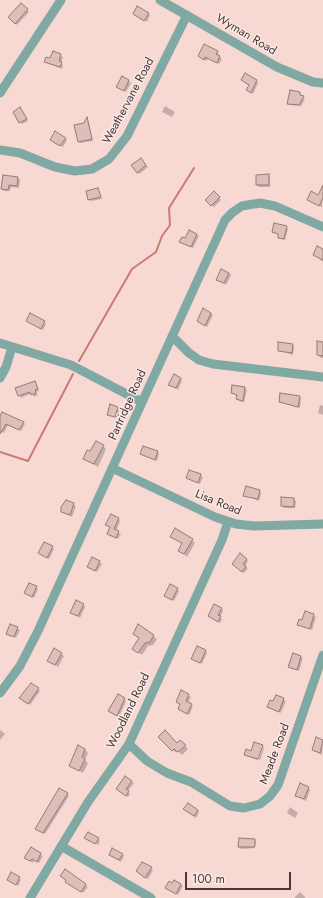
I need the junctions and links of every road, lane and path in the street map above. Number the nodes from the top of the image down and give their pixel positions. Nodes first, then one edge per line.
1 (60, 0) edge
2 (160, 0) edge
3 (187, 15) junction
4 (323, 83) edge
5 (0, 93) edge
6 (0, 150) edge
7 (323, 226) edge
8 (172, 336) junction
9 (0, 343) edge
10 (12, 347) junction
11 (323, 377) edge
12 (0, 378) edge
13 (142, 402) junction
14 (112, 468) junction
15 (228, 522) junction
16 (323, 524) edge
17 (323, 656) edge
18 (0, 693) edge
19 (129, 744) junction
20 (61, 846) junction
21 (30, 898) edge
22 (151, 898) edge

1 - 5 street
2 - 3 street, Wyman Road
3 - 4 street, Wyman Road
3 - 6 street, Weathervane Road
7 - 8 street, Partridge Road
8 - 11 street
8 - 13 street, Partridge Road
9 - 10 street
10 - 12 street
10 - 13 street
13 - 14 street, Partridge Road
14 - 15 street, Lisa Road
14 - 18 street, Partridge Road
15 - 16 street, Lisa Road
15 - 19 street, Woodland Road
17 - 19 street, Meade Road
19 - 20 street, Woodland Road
20 - 21 street, Woodland Road
20 - 22 street

